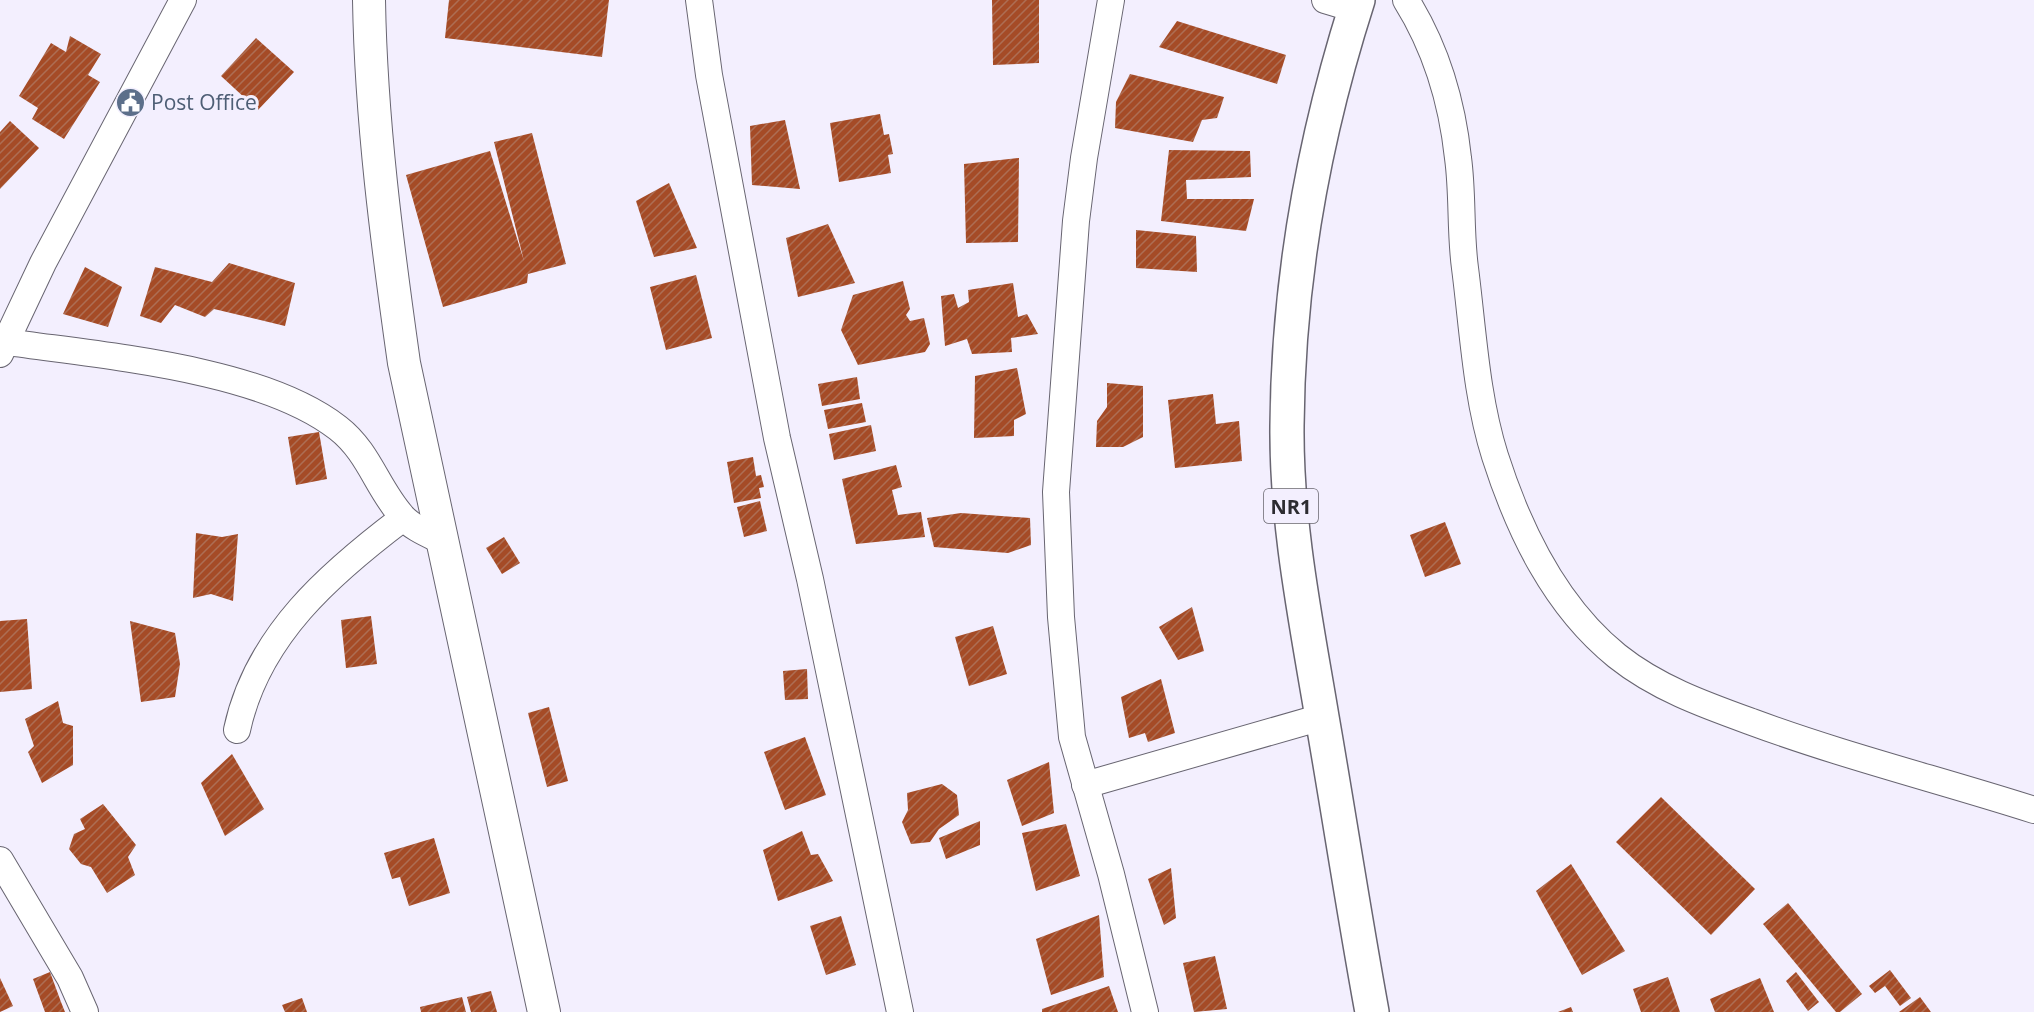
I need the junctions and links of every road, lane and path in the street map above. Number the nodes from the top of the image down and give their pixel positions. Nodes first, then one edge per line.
1 (183, 0) edge
2 (369, 0) edge
3 (699, 0) edge
4 (1111, 0) edge
5 (1406, 0) edge
6 (1346, 3) edge
7 (3, 348) edge
8 (403, 518) junction
9 (444, 542) junction
10 (1322, 717) junction
11 (237, 730) dead end
12 (1085, 785) junction
13 (2034, 810) edge
14 (0, 860) edge
15 (85, 1012) edge
16 (544, 1012) edge
17 (900, 1012) edge
18 (1145, 1012) edge
19 (1372, 1012) edge

1 - 7 street
2 - 9 street
3 - 17 street
4 - 12 street
5 - 13 street
6 - 10 highway, NR1
7 - 8 street
8 - 9 street
8 - 11 street
9 - 16 street
10 - 12 street
10 - 19 highway, NR1
12 - 18 street
14 - 15 street

